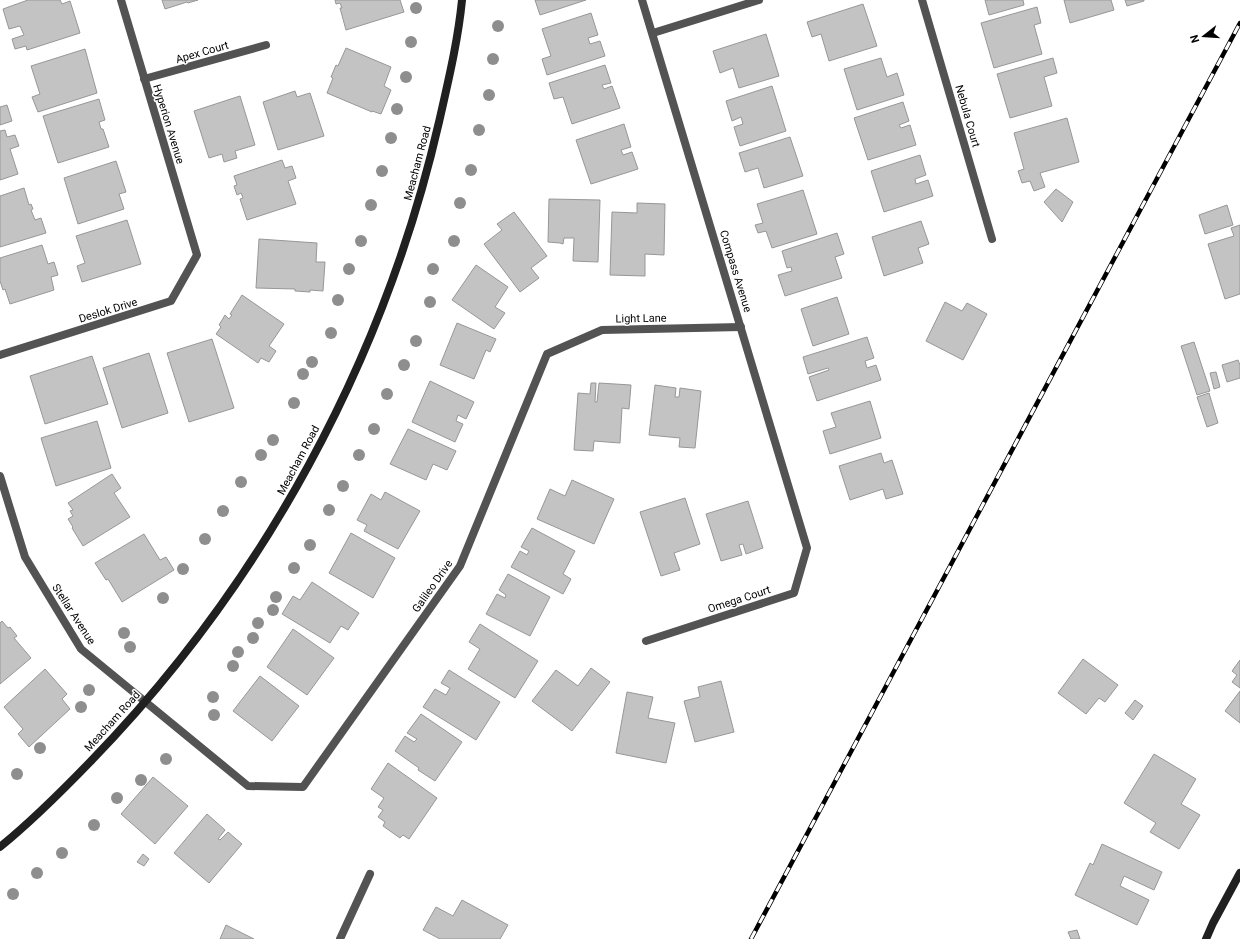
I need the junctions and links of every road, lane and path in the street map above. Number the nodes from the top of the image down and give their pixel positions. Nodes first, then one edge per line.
1 (121, 0) edge
2 (462, 0) edge
3 (642, 0) edge
4 (759, 0) edge
5 (922, 0) edge
6 (653, 33) junction
7 (266, 45) dead end
8 (144, 79) junction
9 (992, 239) dead end
10 (197, 255) joint
11 (741, 327) junction
12 (546, 354) joint
13 (0, 355) edge
14 (0, 476) edge
15 (807, 548) joint
16 (646, 641) dead end
17 (145, 701) junction
18 (303, 786) joint
19 (0, 847) edge
20 (1240, 872) edge
21 (370, 874) dead end
22 (340, 939) edge
23 (1206, 939) edge

1 - 8 street, Hyperion Avenue
2 - 17 street, Meacham Road
3 - 6 street, Compass Avenue
4 - 6 street
5 - 9 street, Nebula Court
6 - 11 street, Compass Avenue
7 - 8 street, Apex Court
8 - 10 street, Hyperion Avenue
10 - 13 street, Deslok Drive
11 - 12 street, Light Lane
11 - 15 street, Compass Avenue
12 - 18 street, Galileo Drive
14 - 17 street, Stellar Avenue
15 - 16 street, Omega Court
17 - 18 street, Stellar Avenue
17 - 19 street, Meacham Road
20 - 23 street
21 - 22 street

